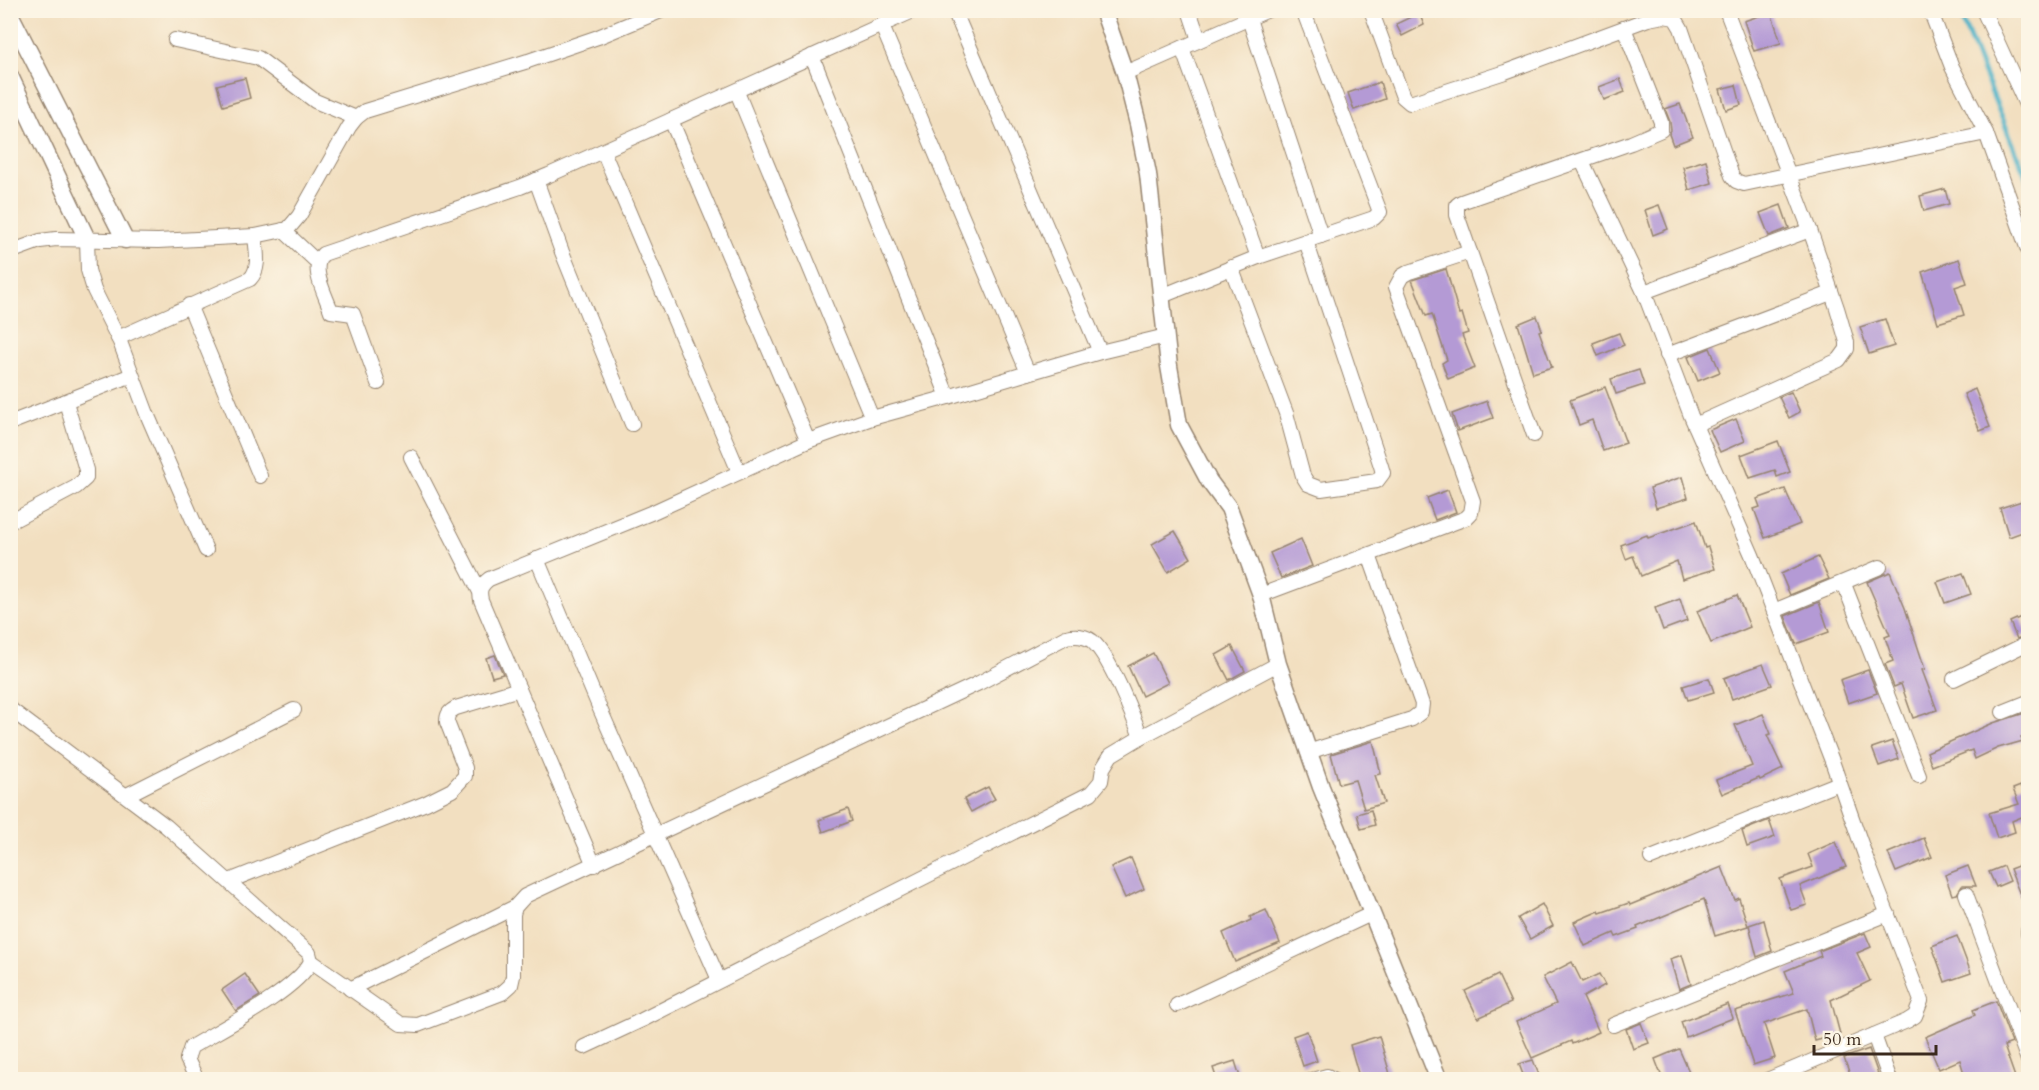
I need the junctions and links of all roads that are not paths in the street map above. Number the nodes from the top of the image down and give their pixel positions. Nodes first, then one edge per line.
1 (663, 10) edge
2 (915, 10) edge
3 (954, 10) edge
4 (1103, 10) edge
5 (1189, 10) edge
6 (1303, 10) edge
7 (1371, 10) edge
8 (1726, 10) edge
9 (1930, 10) edge
10 (1983, 10) edge
11 (10, 14) edge
12 (1259, 14) edge
13 (1647, 15) edge
14 (882, 26) junction
15 (1624, 28) junction
16 (175, 40) dead end
17 (1199, 40) junction
18 (1182, 48) junction
19 (812, 56) junction
20 (1125, 73) junction
21 (10, 76) edge
22 (737, 92) junction
23 (2028, 109) edge
24 (356, 118) junction
25 (671, 120) junction
26 (1986, 133) junction
27 (603, 150) junction
28 (1582, 161) junction
29 (1788, 174) junction
30 (536, 180) junction
31 (283, 230) junction
32 (1810, 230) junction
33 (255, 236) junction
34 (1322, 236) junction
35 (87, 239) junction
36 (125, 240) junction
37 (1305, 241) junction
38 (2028, 250) edge
39 (10, 252) edge
40 (1470, 252) junction
41 (1258, 257) junction
42 (317, 262) junction
43 (1232, 267) junction
44 (1644, 292) junction
45 (1832, 293) junction
46 (1162, 296) junction
47 (189, 305) junction
48 (1166, 336) junction
49 (118, 338) junction
50 (1100, 352) junction
51 (1667, 355) junction
52 (1028, 373) junction
53 (132, 375) junction
54 (378, 383) dead end
55 (948, 397) junction
56 (66, 402) junction
57 (872, 418) junction
58 (10, 423) edge
59 (632, 424) dead end
60 (1695, 424) junction
61 (1534, 435) dead end
62 (808, 441) junction
63 (411, 457) dead end
64 (739, 472) junction
65 (260, 476) dead end
66 (10, 522) edge
67 (206, 550) dead end
68 (1369, 555) junction
69 (537, 559) junction
70 (1881, 567) dead end
71 (1844, 584) junction
72 (479, 590) junction
73 (1261, 595) junction
74 (1774, 612) junction
75 (2028, 643) edge
76 (1278, 664) junction
77 (1953, 679) dead end
78 (519, 689) junction
79 (2028, 702) edge
80 (10, 709) edge
81 (294, 710) dead end
82 (2003, 712) dead end
83 (1140, 737) junction
84 (1308, 752) junction
85 (1919, 776) dead end
86 (1839, 783) junction
87 (127, 795) junction
88 (657, 834) junction
89 (1651, 858) dead end
90 (594, 865) junction
91 (229, 881) junction
92 (1966, 894) dead end
93 (515, 907) junction
94 (1371, 914) junction
95 (1888, 914) junction
96 (311, 961) junction
97 (719, 980) junction
98 (350, 989) junction
99 (1177, 1005) dead end
100 (1613, 1024) dead end
101 (1874, 1035) junction
102 (584, 1047) dead end
103 (2028, 1060) edge
104 (197, 1080) edge
105 (1312, 1080) edge
106 (1335, 1080) edge
107 (1438, 1080) edge
108 (1767, 1080) edge
109 (1890, 1080) edge

1 - 24 street
2 - 14 street
3 - 50 street
4 - 20 street
5 - 17 street
6 - 34 street
7 - 15 street
8 - 29 street
9 - 26 street
10 - 23 street
11 - 36 street
12 - 17 street
12 - 34 street
13 - 15 street
13 - 29 street
14 - 19 street
14 - 52 street
15 - 28 street
16 - 24 street
17 - 18 street
18 - 20 street
18 - 41 street
19 - 22 street
19 - 55 street
20 - 46 street
21 - 35 street
22 - 25 street
22 - 57 street
24 - 31 street
25 - 27 street
25 - 62 street
26 - 29 street
26 - 38 street
27 - 30 street
27 - 64 street
28 - 40 street
28 - 44 street
29 - 32 street
30 - 42 street
30 - 59 street
31 - 33 street
31 - 42 street
32 - 44 street
32 - 45 street
33 - 36 street
33 - 47 street
34 - 37 street
35 - 36 street
35 - 39 street
35 - 49 street
37 - 41 street
37 - 43 street
40 - 61 street
40 - 68 street
41 - 43 street
42 - 54 street
43 - 46 street
44 - 51 street
45 - 51 street
45 - 60 street
46 - 48 street
47 - 49 street
47 - 65 street
48 - 50 street
48 - 73 street
49 - 53 street
50 - 52 street
51 - 60 street
52 - 55 street
53 - 56 street
53 - 67 street
55 - 57 street
56 - 58 street
56 - 66 street
57 - 62 street
60 - 74 street
62 - 64 street
63 - 72 street
64 - 69 street
68 - 73 street
68 - 84 street
69 - 72 street
69 - 88 street
70 - 71 street
71 - 74 street
71 - 85 street
72 - 78 street
73 - 76 street
74 - 86 street
75 - 77 street
76 - 83 street
76 - 84 street
78 - 90 street
78 - 91 street
79 - 82 street
80 - 87 street
81 - 87 street
83 - 88 street
83 - 97 street
84 - 94 street
86 - 89 street
86 - 95 street
87 - 91 street
88 - 90 street
88 - 97 street
90 - 93 street
91 - 96 street
92 - 103 street
93 - 98 street
93 - 98 street
94 - 99 street
94 - 107 street
95 - 100 street
95 - 101 street
96 - 98 street
96 - 104 street
97 - 102 street
101 - 108 street
101 - 109 street
105 - 106 street

